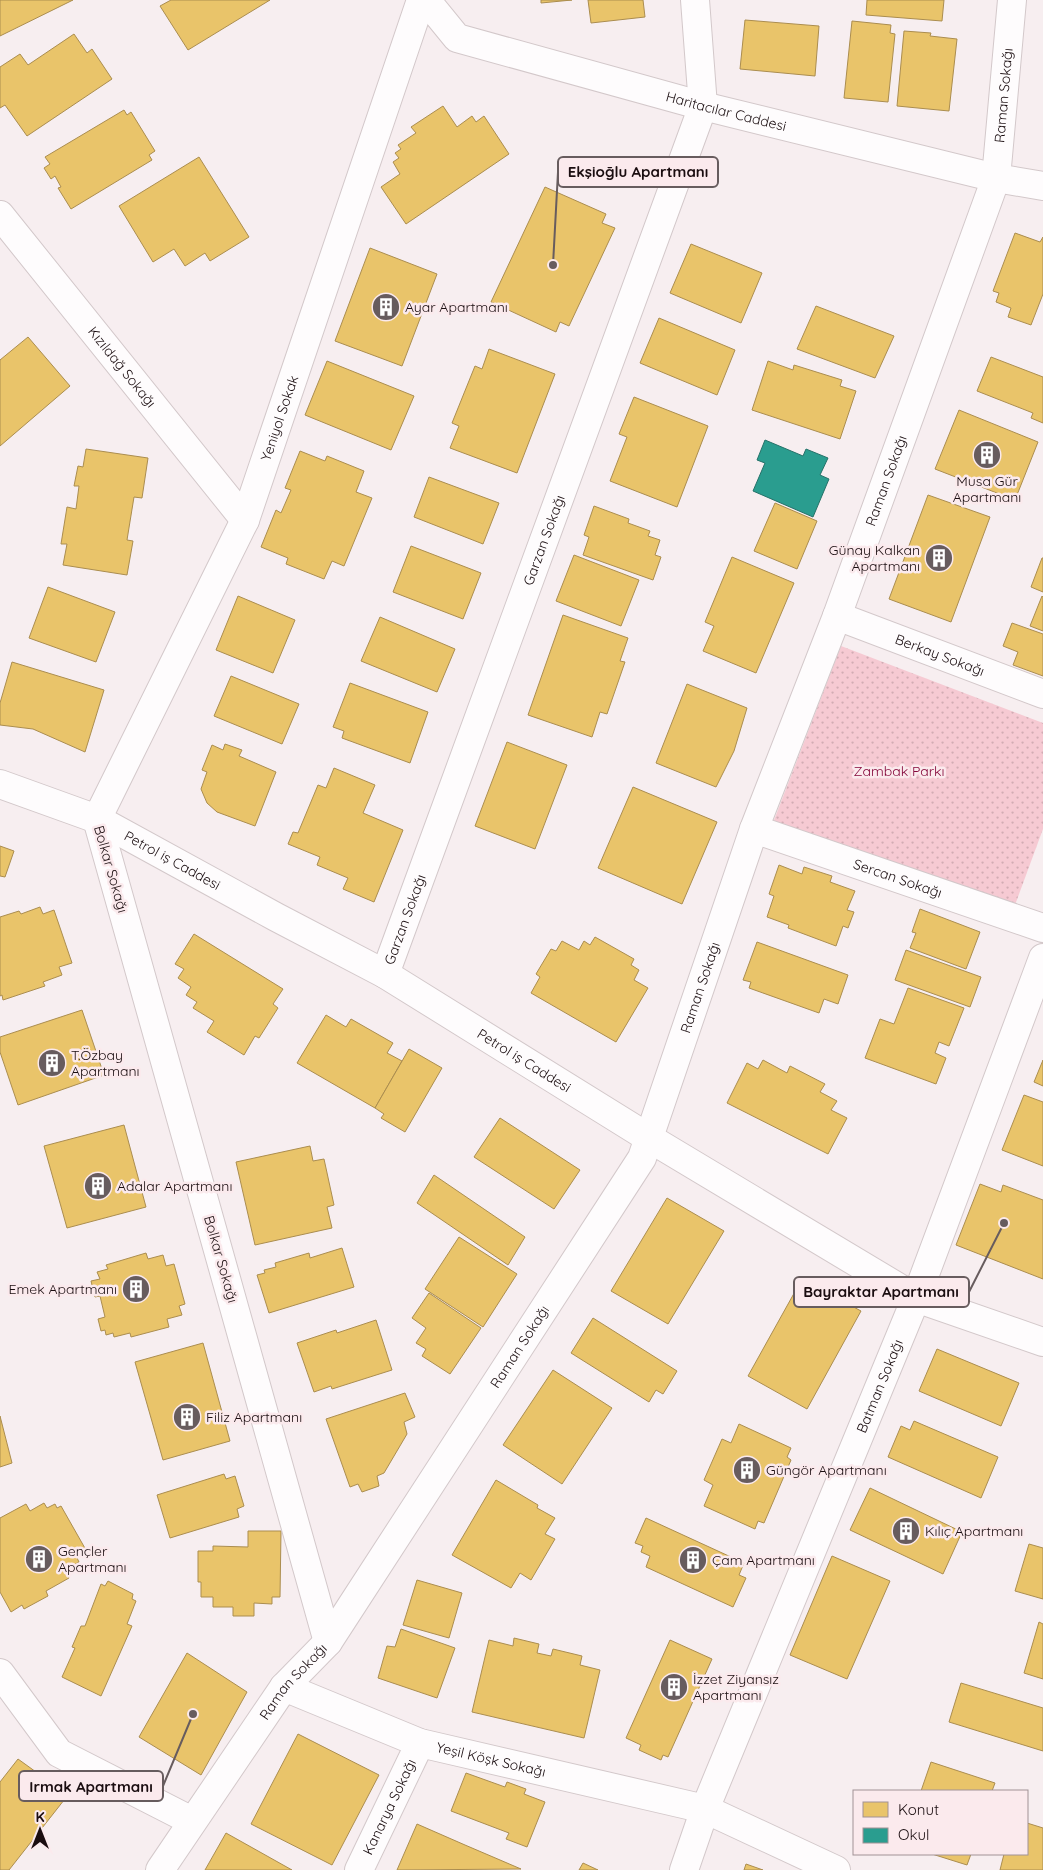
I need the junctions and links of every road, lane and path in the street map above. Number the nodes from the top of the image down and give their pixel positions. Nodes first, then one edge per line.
1 (421, 0) edge
2 (426, 0) edge
3 (695, 0) edge
4 (1012, 0) edge
5 (703, 106) junction
6 (996, 178) junction
7 (1043, 186) edge
8 (0, 215) edge
9 (244, 520) junction
10 (837, 616) junction
11 (1043, 694) edge
12 (0, 784) edge
13 (97, 818) junction
14 (754, 829) junction
15 (1043, 928) edge
16 (1043, 958) edge
17 (385, 974) junction
18 (649, 1138) junction
19 (916, 1298) junction
20 (1043, 1342) edge
21 (328, 1642) junction
22 (0, 1672) edge
23 (284, 1687) junction
24 (420, 1743) junction
25 (705, 1810) junction
26 (192, 1821) junction
27 (160, 1870) edge
28 (358, 1870) edge
29 (684, 1870) edge
30 (836, 1870) edge

1 - 9 street, Yeniyol Sokak
2 - 5 street, Haritacılar Caddesi
3 - 5 street
4 - 6 street, Raman Sokağı
5 - 6 street, Haritacılar Caddesi
5 - 17 street, Garzan Sokağı
6 - 7 street, Haritacılar Caddesi
6 - 10 street, Raman Sokağı
8 - 9 street, Kızıldağ Sokağı
9 - 13 street, Yeniyol Sokak
10 - 11 street, Berkay Sokağı
10 - 14 street, Raman Sokağı
12 - 13 street, Petrol iş Caddesi
13 - 17 street, Petrol iş Caddesi
13 - 21 street, Bolkar Sokağı
14 - 15 street, Sercan Sokağı
14 - 18 street, Raman Sokağı
16 - 19 street, Batman Sokağı
17 - 18 street, Petrol iş Caddesi
18 - 19 street, Petrol iş Caddesi
18 - 21 street, Raman Sokağı
19 - 20 street, Petrol iş Caddesi
19 - 25 street, Batman Sokağı
21 - 23 street, Raman Sokağı
22 - 26 street
23 - 24 street, Yeşil Köşk Sokağı
23 - 26 street, Raman Sokağı
24 - 25 street, Yeşil Köşk Sokağı
24 - 28 street, Kanarya Sokağı
25 - 29 street, Batman Sokağı
25 - 30 street
26 - 27 street, Raman Sokağı

